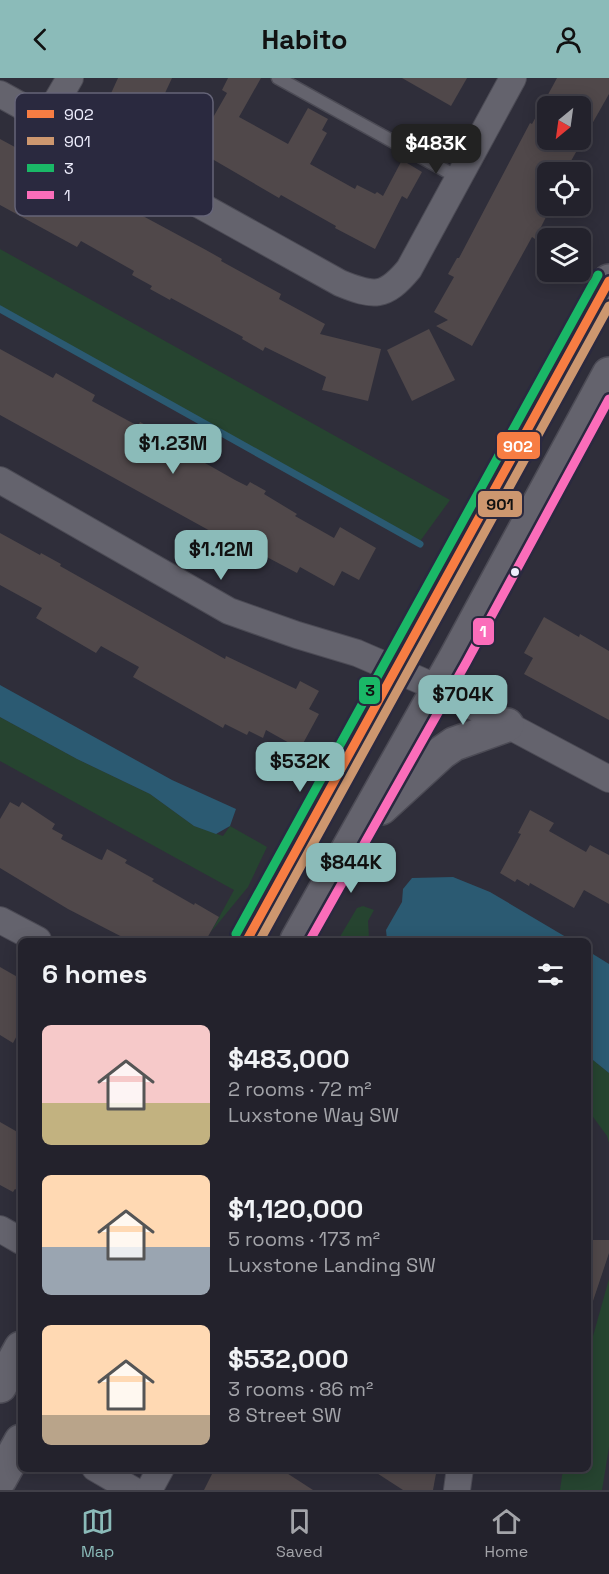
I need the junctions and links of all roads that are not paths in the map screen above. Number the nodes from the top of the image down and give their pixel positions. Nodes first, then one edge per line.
1 (69, 78) edge
2 (279, 78) edge
3 (513, 78) edge
4 (60, 93) edge
5 (0, 94) edge
6 (15, 102) edge
7 (459, 178) junction
8 (213, 212) edge
9 (609, 281) edge
10 (609, 374) edge
11 (0, 480) edge
12 (397, 670) junction
13 (438, 688) junction
14 (507, 725) junction
15 (609, 779) edge
16 (359, 827) junction
17 (0, 920) edge
18 (34, 938) edge
19 (248, 938) edge
20 (298, 938) edge
21 (0, 1229) edge
22 (18, 1238) edge
23 (18, 1353) edge
24 (0, 1386) edge
25 (18, 1446) edge
26 (102, 1472) edge
27 (159, 1472) edge
28 (459, 1472) edge
29 (0, 1479) edge
30 (133, 1490) edge
31 (149, 1490) edge
32 (457, 1490) edge

1 - 4 street
2 - 7 lane
3 - 7 street
5 - 6 street
7 - 8 street
9 - 12 main road
10 - 13 main road
11 - 12 street
12 - 13 street
12 - 19 main road
13 - 14 street
13 - 16 main road
14 - 15 street
14 - 16 main road
16 - 20 main road
17 - 18 street
21 - 22 street
23 - 24 main road
25 - 29 main road
26 - 30 street
27 - 31 street
28 - 32 street

